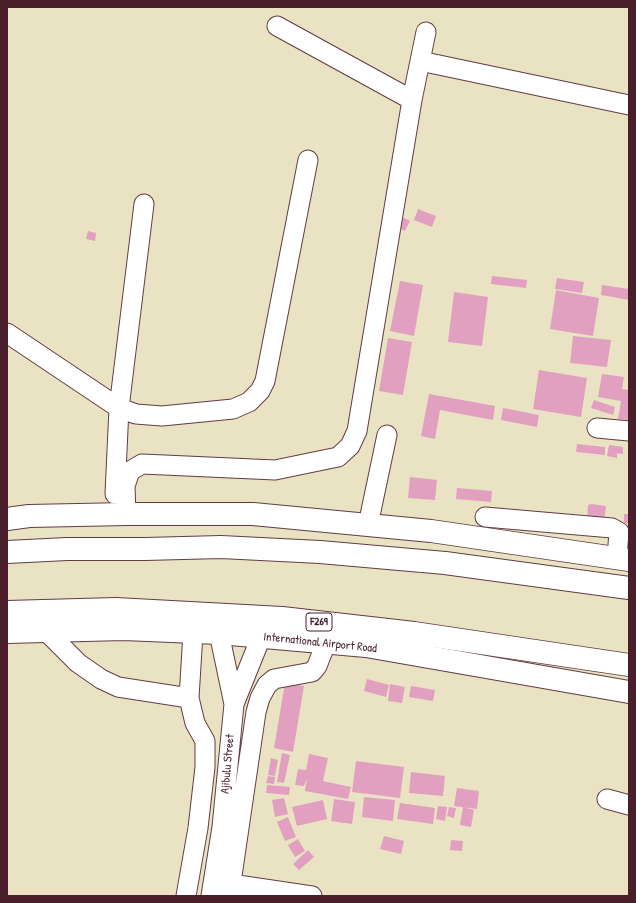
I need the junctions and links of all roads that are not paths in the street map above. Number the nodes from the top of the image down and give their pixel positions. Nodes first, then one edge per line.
1 (277, 26) dead end
2 (426, 32) dead end
3 (420, 61) junction
4 (412, 100) junction
5 (629, 105) edge
6 (308, 160) dead end
7 (144, 204) dead end
8 (7, 334) edge
9 (119, 408) junction
10 (597, 428) dead end
11 (629, 431) edge
12 (387, 434) dead end
13 (120, 515) junction
14 (485, 516) dead end
15 (7, 519) edge
16 (368, 525) junction
17 (7, 552) edge
18 (623, 559) edge
19 (629, 588) edge
20 (7, 612) edge
21 (45, 630) junction
22 (7, 632) edge
23 (193, 633) junction
24 (219, 633) junction
25 (261, 637) junction
26 (326, 643) junction
27 (629, 665) edge
28 (629, 692) edge
29 (189, 698) junction
30 (234, 704) junction
31 (607, 799) dead end
32 (629, 805) edge
33 (230, 890) edge
34 (186, 896) edge
35 (211, 896) edge
36 (312, 896) edge

1 - 4 street
2 - 3 street
3 - 4 street
3 - 5 street
4 - 13 street
6 - 9 street
7 - 9 street
8 - 9 street
9 - 13 street
10 - 11 street
12 - 16 street
13 - 15 main road
13 - 16 main road
14 - 18 street
16 - 18 main road
17 - 19 main road
20 - 27 main road, International Airport Road / F269
21 - 22 main road, International Airport Road
21 - 23 main road, International Airport Road
21 - 29 street
23 - 24 main road, International Airport Road
23 - 29 street
24 - 25 main road, International Airport Road
24 - 30 street, Ajibulu Street
25 - 26 main road, International Airport Road
25 - 30 street
26 - 28 main road, International Airport Road
26 - 33 street
29 - 34 street
30 - 35 street, Ajibulu Street
31 - 32 street
33 - 36 street

